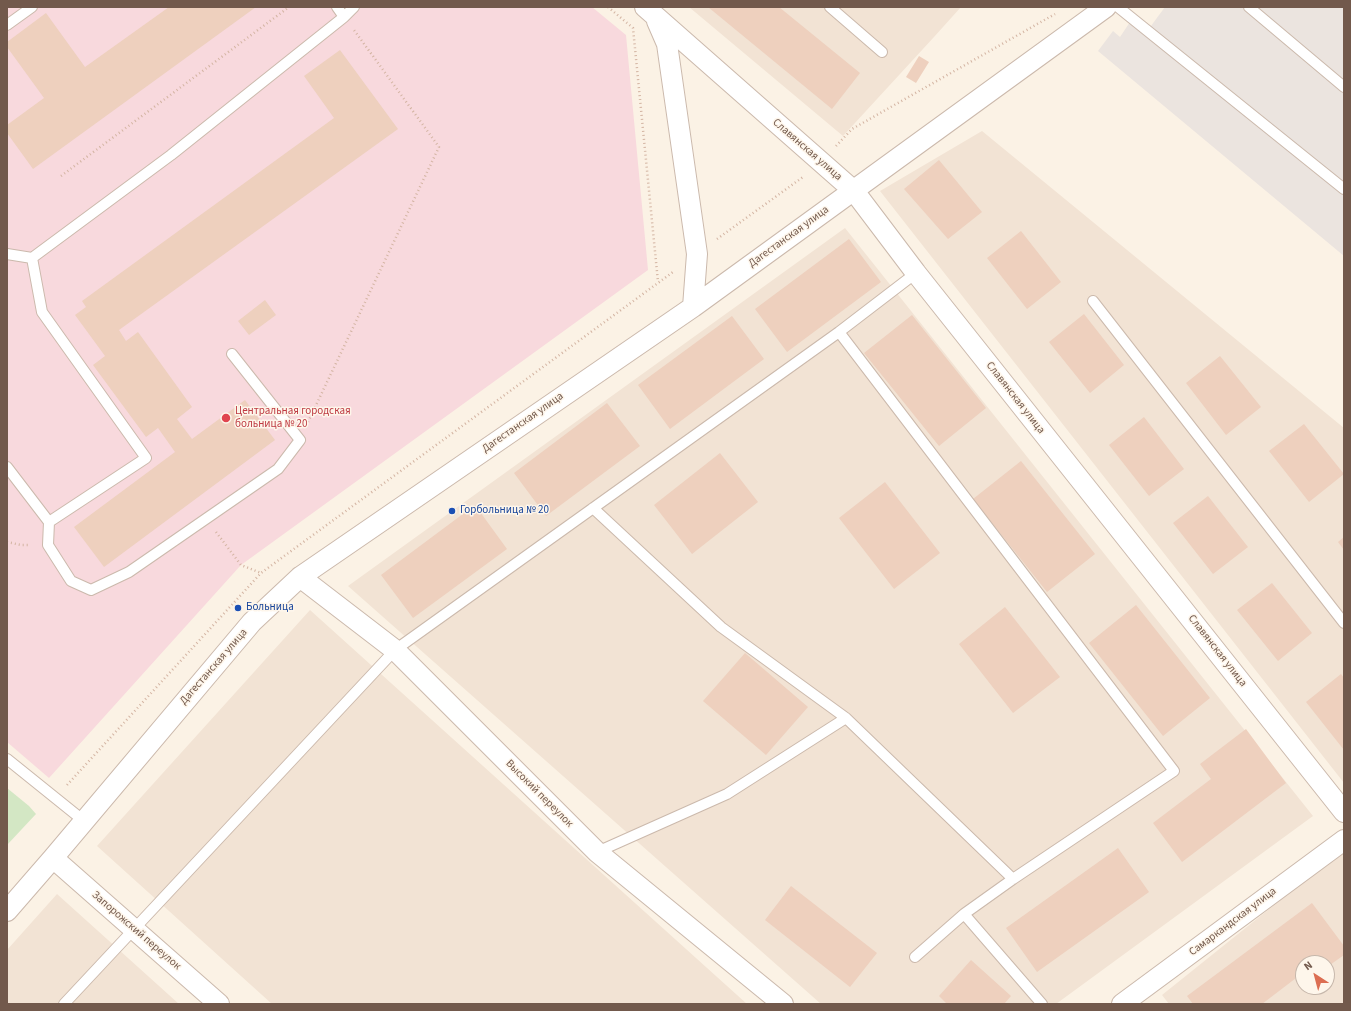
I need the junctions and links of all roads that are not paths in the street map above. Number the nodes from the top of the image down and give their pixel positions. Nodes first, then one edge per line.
1 (32, 7) edge
2 (337, 7) edge
3 (354, 7) edge
4 (830, 7) edge
5 (1106, 7) edge
6 (1118, 7) edge
7 (1249, 7) edge
8 (649, 11) edge
9 (344, 17) junction
10 (7, 25) edge
11 (882, 52) dead end
12 (1344, 87) edge
13 (1344, 188) edge
14 (854, 191) junction
15 (7, 254) edge
16 (32, 258) junction
17 (916, 273) junction
18 (1093, 301) dead end
19 (693, 306) junction
20 (839, 332) junction
21 (232, 354) dead end
22 (7, 467) edge
23 (594, 508) junction
24 (49, 522) junction
25 (300, 577) junction
26 (1344, 623) edge
27 (395, 650) junction
28 (846, 718) junction
29 (7, 759) edge
30 (1344, 812) edge
31 (84, 821) junction
32 (1344, 840) edge
33 (597, 852) junction
34 (53, 858) junction
35 (1013, 879) junction
36 (7, 911) edge
37 (964, 914) junction
38 (133, 929) junction
39 (916, 957) dead end
40 (1127, 1003) edge
41 (64, 1004) edge
42 (219, 1004) edge
43 (783, 1004) edge
44 (1042, 1004) edge

1 - 10 lane
2 - 9 lane
3 - 9 lane
4 - 11 lane
5 - 14 street, Дагестанская улица
6 - 13 lane
7 - 12 lane
8 - 14 street, Славянская улица
8 - 19 street, Славянская улица
9 - 16 lane
14 - 17 street, Славянская улица
14 - 19 street, Дагестанская улица
15 - 16 lane
16 - 24 lane
17 - 20 lane
17 - 30 street, Славянская улица
18 - 26 lane
19 - 25 street, Дагестанская улица
20 - 23 lane
20 - 35 lane
21 - 24 lane
22 - 24 lane
23 - 27 lane
23 - 28 lane
25 - 27 street, Высокий переулок
25 - 31 street, Дагестанская улица
27 - 33 street, Высокий переулок
27 - 38 lane
28 - 33 lane
28 - 35 lane
29 - 31 lane
31 - 34 street, Дагестанская улица
32 - 40 street, Самаркандская улица
33 - 43 street, Высокий переулок
34 - 36 street, Дагестанская улица
34 - 38 street, Запорожский переулок
35 - 37 lane
37 - 39 lane
37 - 44 lane
38 - 41 lane
38 - 42 street, Запорожский переулок

